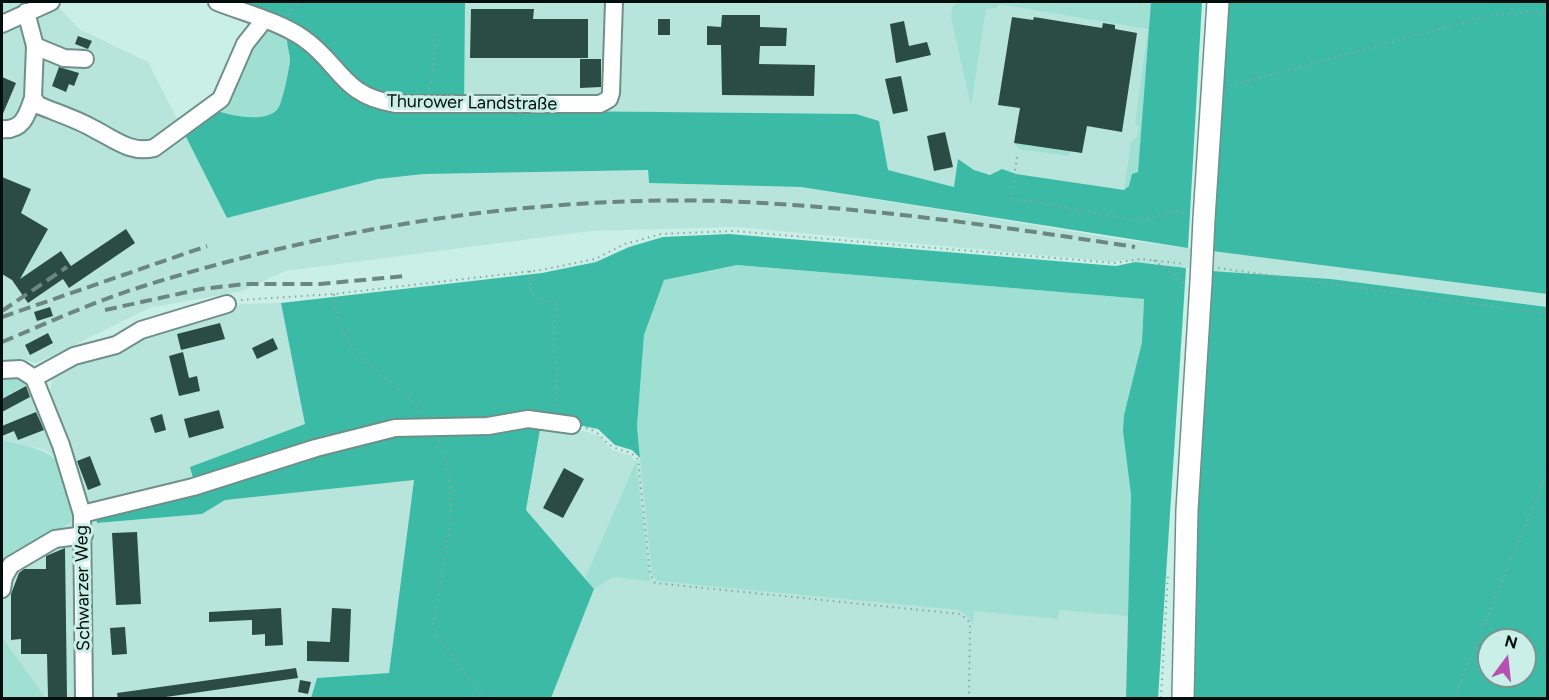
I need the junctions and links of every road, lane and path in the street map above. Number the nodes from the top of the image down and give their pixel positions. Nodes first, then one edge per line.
1 (51, 2) edge
2 (217, 2) edge
3 (614, 2) edge
4 (1218, 2) edge
5 (20, 10) edge
6 (1548, 15) edge
7 (264, 20) junction
8 (2, 24) edge
9 (434, 30) dead end
10 (35, 46) junction
11 (86, 58) dead end
12 (1212, 90) junction
13 (33, 98) junction
14 (429, 104) junction
15 (2, 129) edge
16 (1017, 157) dead end
17 (1198, 216) junction
18 (1154, 260) junction
19 (1188, 264) dead end
20 (530, 271) junction
21 (1200, 278) junction
22 (334, 294) junction
23 (226, 304) joint
24 (1548, 314) edge
25 (2, 370) edge
26 (34, 378) junction
27 (553, 422) junction
28 (572, 425) joint
29 (432, 426) junction
30 (1548, 471) edge
31 (82, 514) junction
32 (84, 535) junction
33 (2, 589) edge
34 (84, 699) edge
35 (484, 699) edge
36 (969, 699) edge
37 (1183, 699) edge
38 (1454, 699) edge

1 - 5 street
2 - 7 street, Thurower Landstraße
3 - 14 street, Thurower Landstraße
4 - 12 main road
5 - 8 street
5 - 10 street
6 - 12 path
7 - 13 street
7 - 14 street, Thurower Landstraße
9 - 14 path
10 - 11 street
10 - 13 street
12 - 17 main road
13 - 15 street
16 - 17 path
17 - 21 main road, bridge
18 - 19 path
18 - 20 path
18 - 21 path
20 - 22 path
20 - 27 path
21 - 24 path
21 - 37 main road
22 - 23 path
22 - 29 path
23 - 26 street
25 - 26 street
26 - 31 street, Schwarzer Weg
27 - 28 street
27 - 29 street
28 - 36 path
29 - 31 street
29 - 35 path
30 - 38 path
31 - 32 street, Schwarzer Weg
32 - 33 street
32 - 34 street, Schwarzer Weg

